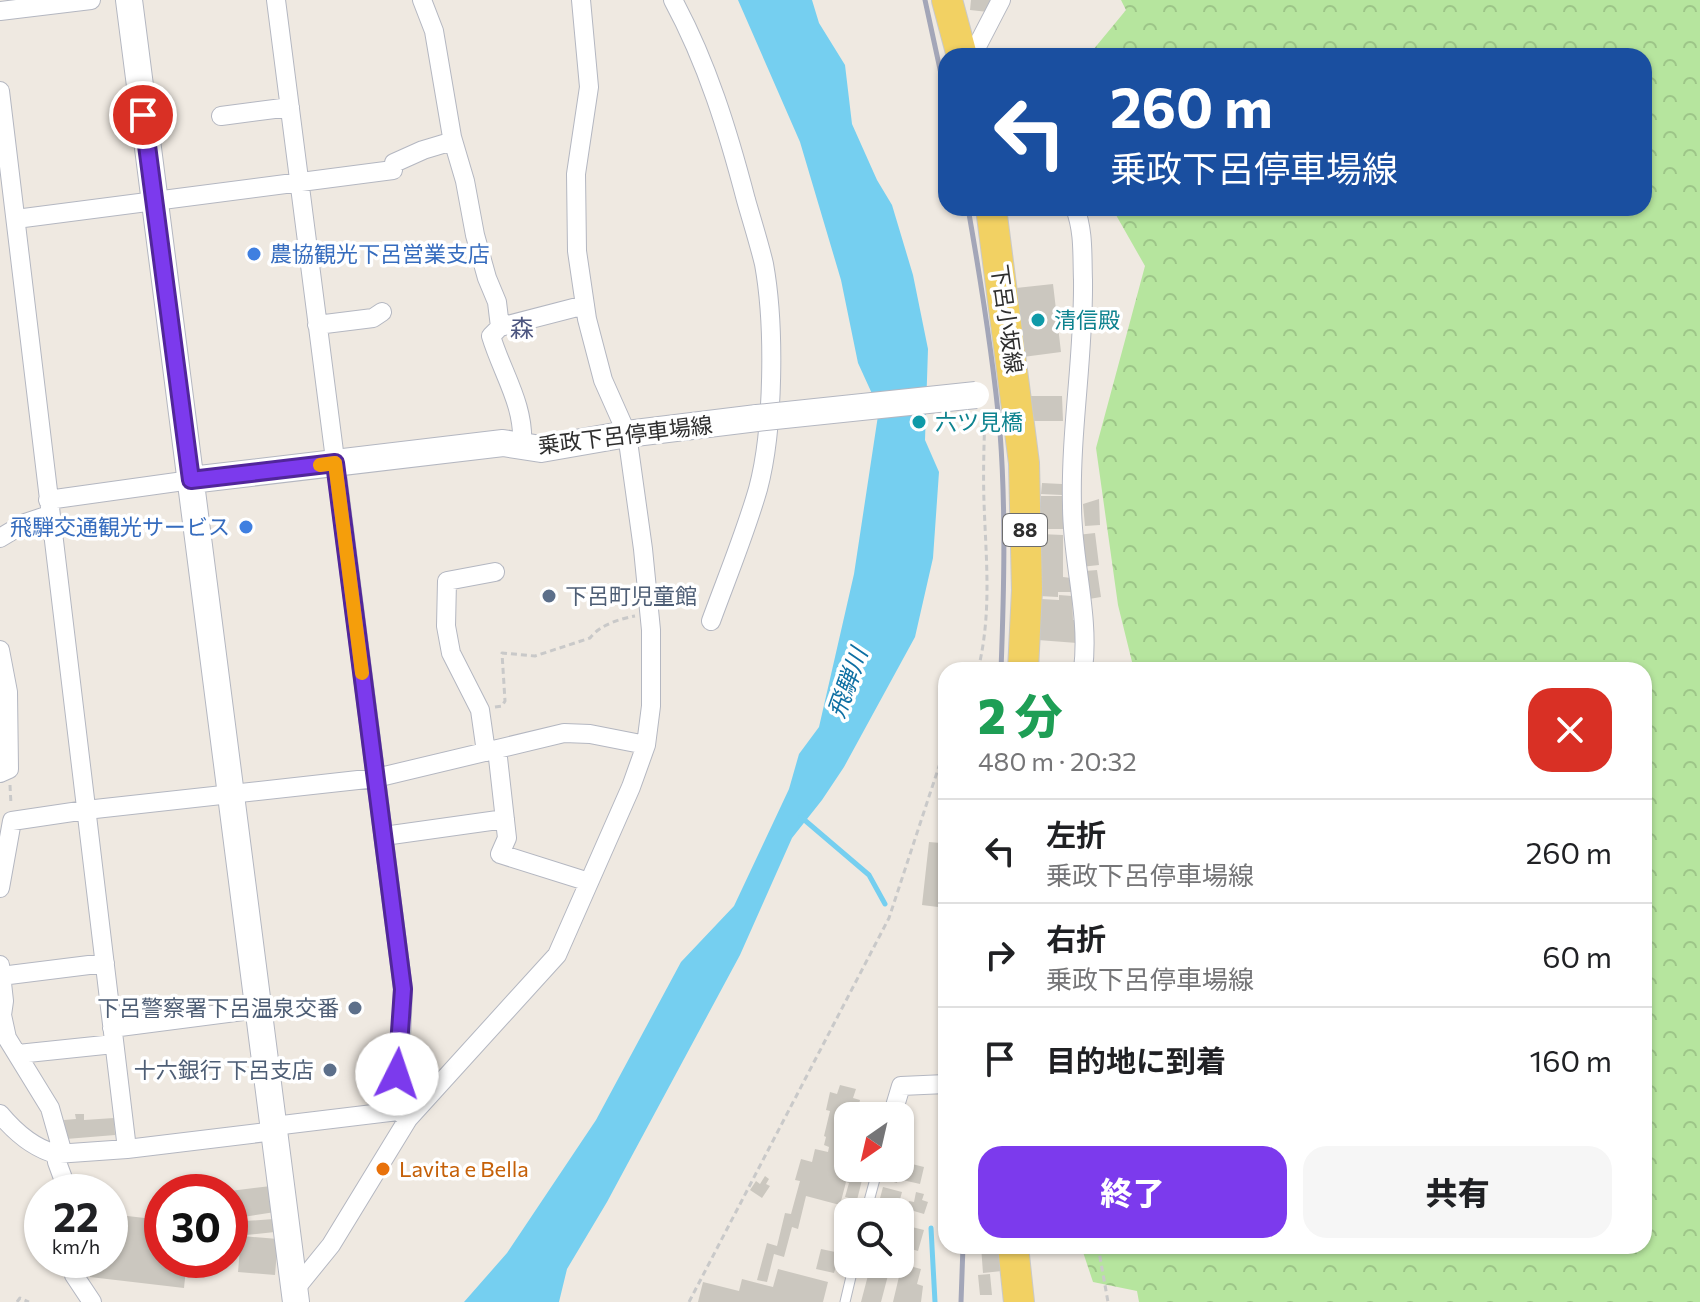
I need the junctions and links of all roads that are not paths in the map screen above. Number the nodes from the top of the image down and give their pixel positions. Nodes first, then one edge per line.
1 (91, 0) edge
2 (129, 0) edge
3 (276, 0) edge
4 (422, 0) edge
5 (581, 0) edge
6 (673, 0) edge
7 (947, 0) edge
8 (1001, 0) edge
9 (1, 7) edge
10 (960, 48) edge
11 (976, 48) edge
12 (0, 91) edge
13 (290, 107) junction
14 (221, 116) dead end
15 (453, 141) junction
16 (298, 181) junction
17 (153, 201) junction
18 (992, 216) edge
19 (1078, 216) edge
20 (10, 217) edge
21 (585, 305) junction
22 (382, 312) dead end
23 (317, 325) junction
24 (500, 327) junction
25 (1016, 391) junction
26 (627, 434) junction
27 (522, 446) junction
28 (335, 463) junction
29 (191, 480) junction
30 (48, 507) junction
31 (0, 538) edge
32 (495, 572) dead end
33 (711, 621) dead end
34 (0, 650) edge
35 (1023, 662) edge
36 (1084, 662) edge
37 (646, 745) junction
38 (491, 751) junction
39 (4, 771) edge
40 (376, 778) junction
41 (231, 795) junction
42 (86, 810) junction
43 (505, 819) junction
44 (384, 836) junction
45 (589, 882) junction
46 (0, 888) edge
47 (105, 963) junction
48 (1, 970) edge
49 (259, 1009) junction
50 (113, 1036) junction
51 (18, 1054) junction
52 (938, 1084) edge
53 (896, 1102) edge
54 (0, 1114) edge
55 (403, 1115) junction
56 (274, 1128) junction
57 (127, 1149) junction
58 (60, 1154) junction
59 (61, 1174) edge
60 (1014, 1254) edge
61 (76, 1278) edge
62 (851, 1278) edge
63 (292, 1298) edge
64 (92, 1302) edge
65 (845, 1302) edge
66 (1019, 1302) edge

1 - 9 street
2 - 17 main road
3 - 13 street
4 - 15 street
5 - 21 street
6 - 33 street
7 - 10 main road
8 - 11 street
12 - 20 street
13 - 14 street
13 - 16 street
15 - 16 street
15 - 24 street
16 - 17 street
16 - 23 street
17 - 20 street
17 - 29 main road
18 - 25 main road, 下呂小坂線 / 88
19 - 36 street
20 - 30 street
21 - 24 street
21 - 26 street
22 - 23 street
23 - 28 street
24 - 27 street
25 - 26 main road, 乗政下呂停車場線, bridge
25 - 35 main road, 下呂小坂線 / 88
26 - 27 main road, 乗政下呂停車場線
26 - 37 street
27 - 28 main road, 乗政下呂停車場線
28 - 29 main road, 乗政下呂停車場線
28 - 40 street
29 - 30 street
29 - 41 main road
30 - 31 street
30 - 42 street
32 - 38 street
34 - 39 street
37 - 38 street
37 - 45 street
38 - 40 street
38 - 43 street
40 - 41 street
40 - 44 street
41 - 42 street
41 - 49 main road
42 - 46 street
42 - 47 street
43 - 44 street
43 - 45 street
44 - 55 street
45 - 55 street
47 - 48 street
47 - 50 street
48 - 51 street
49 - 50 street
49 - 56 main road
50 - 51 street
50 - 57 street
51 - 58 street
52 - 53 street
54 - 58 street
55 - 56 street
55 - 63 street
56 - 57 street
56 - 63 main road
57 - 58 street
58 - 59 street
60 - 66 main road
61 - 64 street
62 - 65 lane

